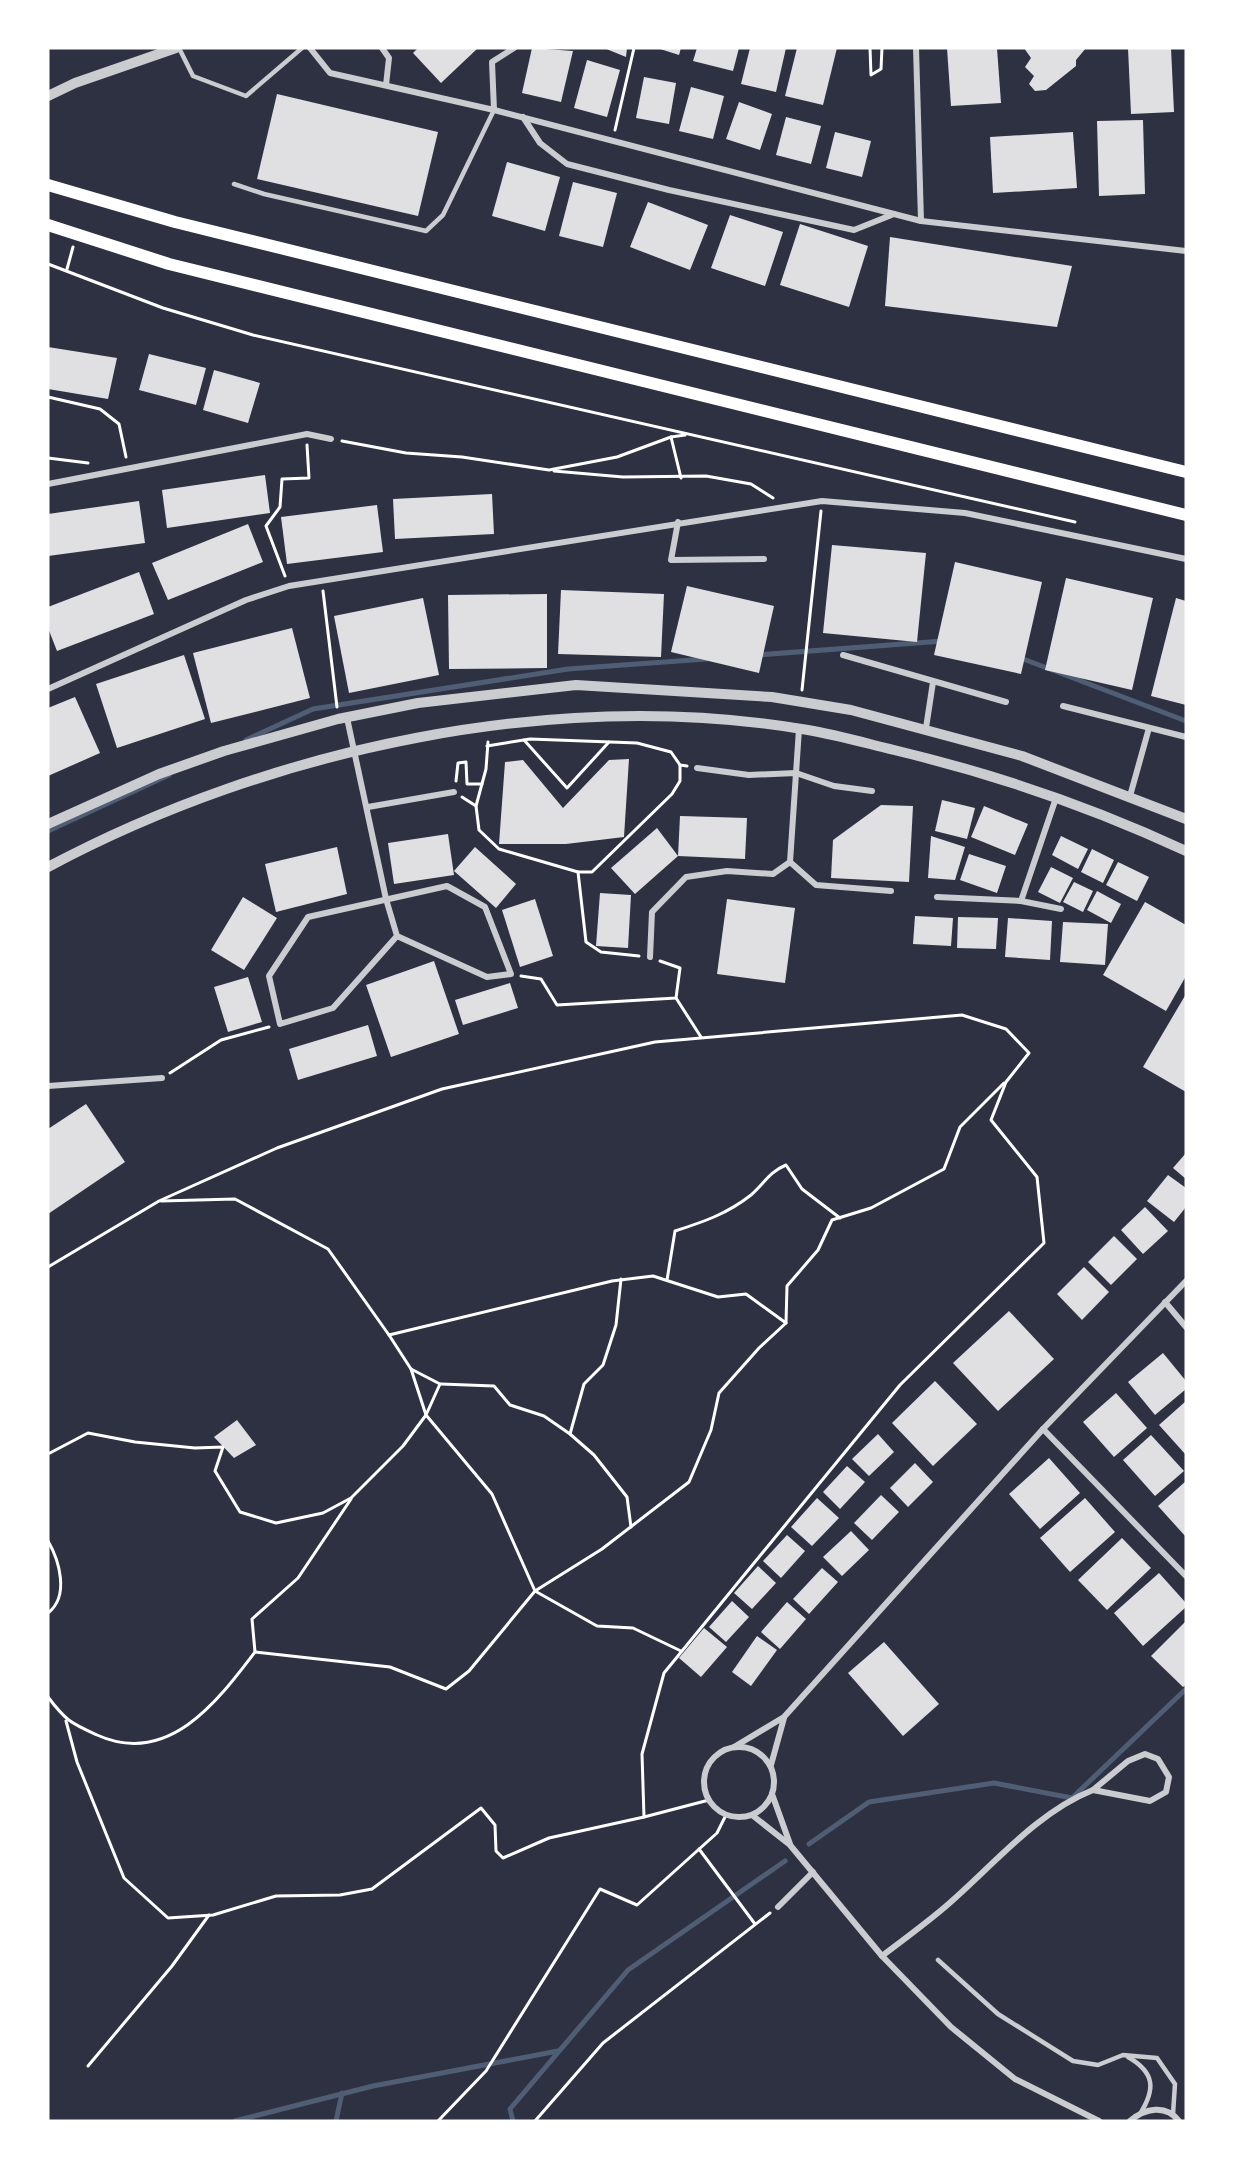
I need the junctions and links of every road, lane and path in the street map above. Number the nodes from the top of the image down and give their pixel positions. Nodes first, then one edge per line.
1 (177, 48) edge
2 (302, 48) edge
3 (310, 48) edge
4 (382, 48) edge
5 (514, 48) edge
6 (634, 48) edge
7 (870, 48) edge
8 (882, 48) edge
9 (916, 48) edge
10 (386, 85) junction
11 (48, 96) edge
12 (494, 110) junction
13 (523, 117) junction
14 (613, 140) junction
15 (234, 184) dead end
16 (48, 185) edge
17 (894, 214) junction
18 (921, 221) junction
19 (48, 225) edge
20 (76, 234) junction
21 (1186, 251) edge
22 (48, 264) edge
23 (67, 269) junction
24 (48, 397) edge
25 (307, 434) junction
26 (689, 434) junction
27 (671, 437) junction
28 (331, 439) joint
29 (128, 468) junction
30 (549, 470) junction
31 (1186, 472) edge
32 (681, 477) junction
33 (48, 484) edge
34 (822, 501) junction
35 (796, 505) junction
36 (1186, 515) edge
37 (678, 522) junction
38 (1079, 523) dead end
39 (764, 559) dead end
40 (1186, 559) edge
41 (322, 580) junction
42 (289, 586) junction
43 (843, 655) dead end
44 (933, 682) junction
45 (48, 689) edge
46 (801, 700) junction
47 (1006, 702) dead end
48 (1063, 706) dead end
49 (343, 718) junction
50 (488, 727) junction
51 (926, 728) junction
52 (1149, 728) junction
53 (799, 729) junction
54 (1186, 737) edge
55 (524, 740) junction
56 (609, 742) junction
57 (487, 746) junction
58 (355, 753) junction
59 (680, 765) junction
60 (697, 768) joint
61 (796, 773) junction
62 (482, 784) junction
63 (872, 791) dead end
64 (454, 792) joint
65 (1130, 796) junction
66 (1056, 798) junction
67 (368, 807) junction
68 (1186, 819) edge
69 (48, 824) edge
70 (1186, 851) edge
71 (789, 862) junction
72 (48, 867) edge
73 (578, 872) junction
74 (891, 891) dead end
75 (937, 897) dead end
76 (386, 899) junction
77 (1022, 901) junction
78 (1062, 909) dead end
79 (397, 936) junction
80 (650, 957) junction
81 (511, 974) junction
82 (676, 998) junction
83 (280, 1024) junction
84 (702, 1037) junction
85 (162, 1078) joint
86 (1006, 1082) junction
87 (48, 1086) edge
88 (159, 1201) junction
89 (840, 1218) junction
90 (48, 1267) edge
91 (621, 1279) junction
92 (667, 1280) junction
93 (1186, 1281) edge
94 (1165, 1302) junction
95 (786, 1323) junction
96 (1186, 1327) edge
97 (389, 1335) junction
98 (411, 1369) junction
99 (440, 1384) junction
100 (426, 1415) junction
101 (1043, 1429) junction
102 (570, 1434) junction
103 (48, 1454) edge
104 (351, 1498) junction
105 (631, 1527) junction
106 (48, 1540) edge
107 (1186, 1576) edge
108 (535, 1592) junction
109 (48, 1613) edge
110 (681, 1651) junction
111 (255, 1652) junction
112 (48, 1697) edge
113 (784, 1717) junction
114 (66, 1721) junction
115 (734, 1747) junction
116 (771, 1765) junction
117 (1093, 1790) junction
118 (772, 1794) junction
119 (709, 1800) junction
120 (726, 1815) junction
121 (752, 1815) junction
122 (644, 1817) junction
123 (790, 1845) junction
124 (699, 1849) junction
125 (813, 1872) junction
126 (778, 1907) joint
127 (209, 1915) junction
128 (755, 1924) junction
129 (882, 1956) junction
130 (938, 1960) dead end
131 (1123, 2055) junction
132 (88, 2066) dead end
133 (1139, 2114) junction
134 (1173, 2114) junction
135 (438, 2121) edge
136 (535, 2121) edge
137 (1099, 2121) edge
138 (1130, 2121) edge
139 (1179, 2121) edge

1 - 2 lane
1 - 11 street
3 - 10 street
4 - 10 street
5 - 12 street
6 - 14 path
7 - 8 path
9 - 18 street
10 - 12 street
12 - 13 street
12 - 15 lane
13 - 14 street
13 - 17 street
14 - 17 street
16 - 31 main road
17 - 18 street
18 - 21 street
19 - 20 main road
20 - 23 path
20 - 36 main road
22 - 23 path
23 - 26 path
24 - 29 path
25 - 28 street
25 - 29 street
25 - 42 path
26 - 27 path
26 - 38 path
27 - 30 path
27 - 32 path
28 - 30 path
29 - 33 street
30 - 32 path
32 - 35 path
34 - 35 street
34 - 40 street
34 - 46 path
35 - 37 street
37 - 39 street
37 - 41 street
41 - 42 street
41 - 49 path
42 - 45 street
43 - 44 street
44 - 47 street
44 - 51 street
46 - 49 street
46 - 51 street
48 - 52 street
49 - 58 street
49 - 69 street
50 - 53 street
50 - 57 path
50 - 58 street
51 - 65 street
52 - 54 street
52 - 65 street
53 - 61 street
53 - 66 street
55 - 56 path
55 - 56 path
55 - 57 path
56 - 59 path
57 - 62 path
58 - 67 street
58 - 72 street
59 - 60 path
59 - 73 path
60 - 61 street
61 - 63 street
61 - 71 street
62 - 64 path
62 - 73 path
64 - 67 street
65 - 68 street
66 - 70 street
66 - 77 street
67 - 76 street
71 - 74 street
71 - 80 street
73 - 80 path
75 - 77 street
76 - 79 street
76 - 81 street
76 - 83 street
77 - 78 street
79 - 81 street
79 - 83 street
80 - 82 path
81 - 82 path
82 - 84 path
83 - 85 path
84 - 86 path
84 - 88 path
85 - 87 street
86 - 89 path
86 - 110 path
88 - 90 path
88 - 97 path
89 - 92 path
89 - 95 path
91 - 92 path
91 - 97 path
91 - 102 path
92 - 95 path
93 - 94 street
94 - 96 street
94 - 101 street
95 - 105 path
97 - 98 path
98 - 99 path
98 - 100 path
99 - 100 path
99 - 102 path
100 - 104 path
100 - 108 path
101 - 107 street
101 - 113 street
102 - 105 path
103 - 104 path
104 - 111 path
105 - 108 path
106 - 109 path
108 - 110 path
108 - 111 path
110 - 122 path
111 - 114 path
112 - 114 path
113 - 115 street
113 - 116 street
114 - 127 path
115 - 116 street
115 - 119 street
116 - 118 street
117 - 117 street
117 - 129 street
118 - 121 street
118 - 123 street
119 - 120 street
119 - 122 path
120 - 121 street
120 - 124 path
121 - 123 street
122 - 127 path
123 - 125 street
124 - 128 path
124 - 135 path
125 - 126 street
125 - 129 street
126 - 128 path
127 - 132 path
128 - 136 path
129 - 137 street
130 - 131 lane
131 - 133 lane
131 - 134 lane
133 - 134 street
133 - 138 street
134 - 139 street

